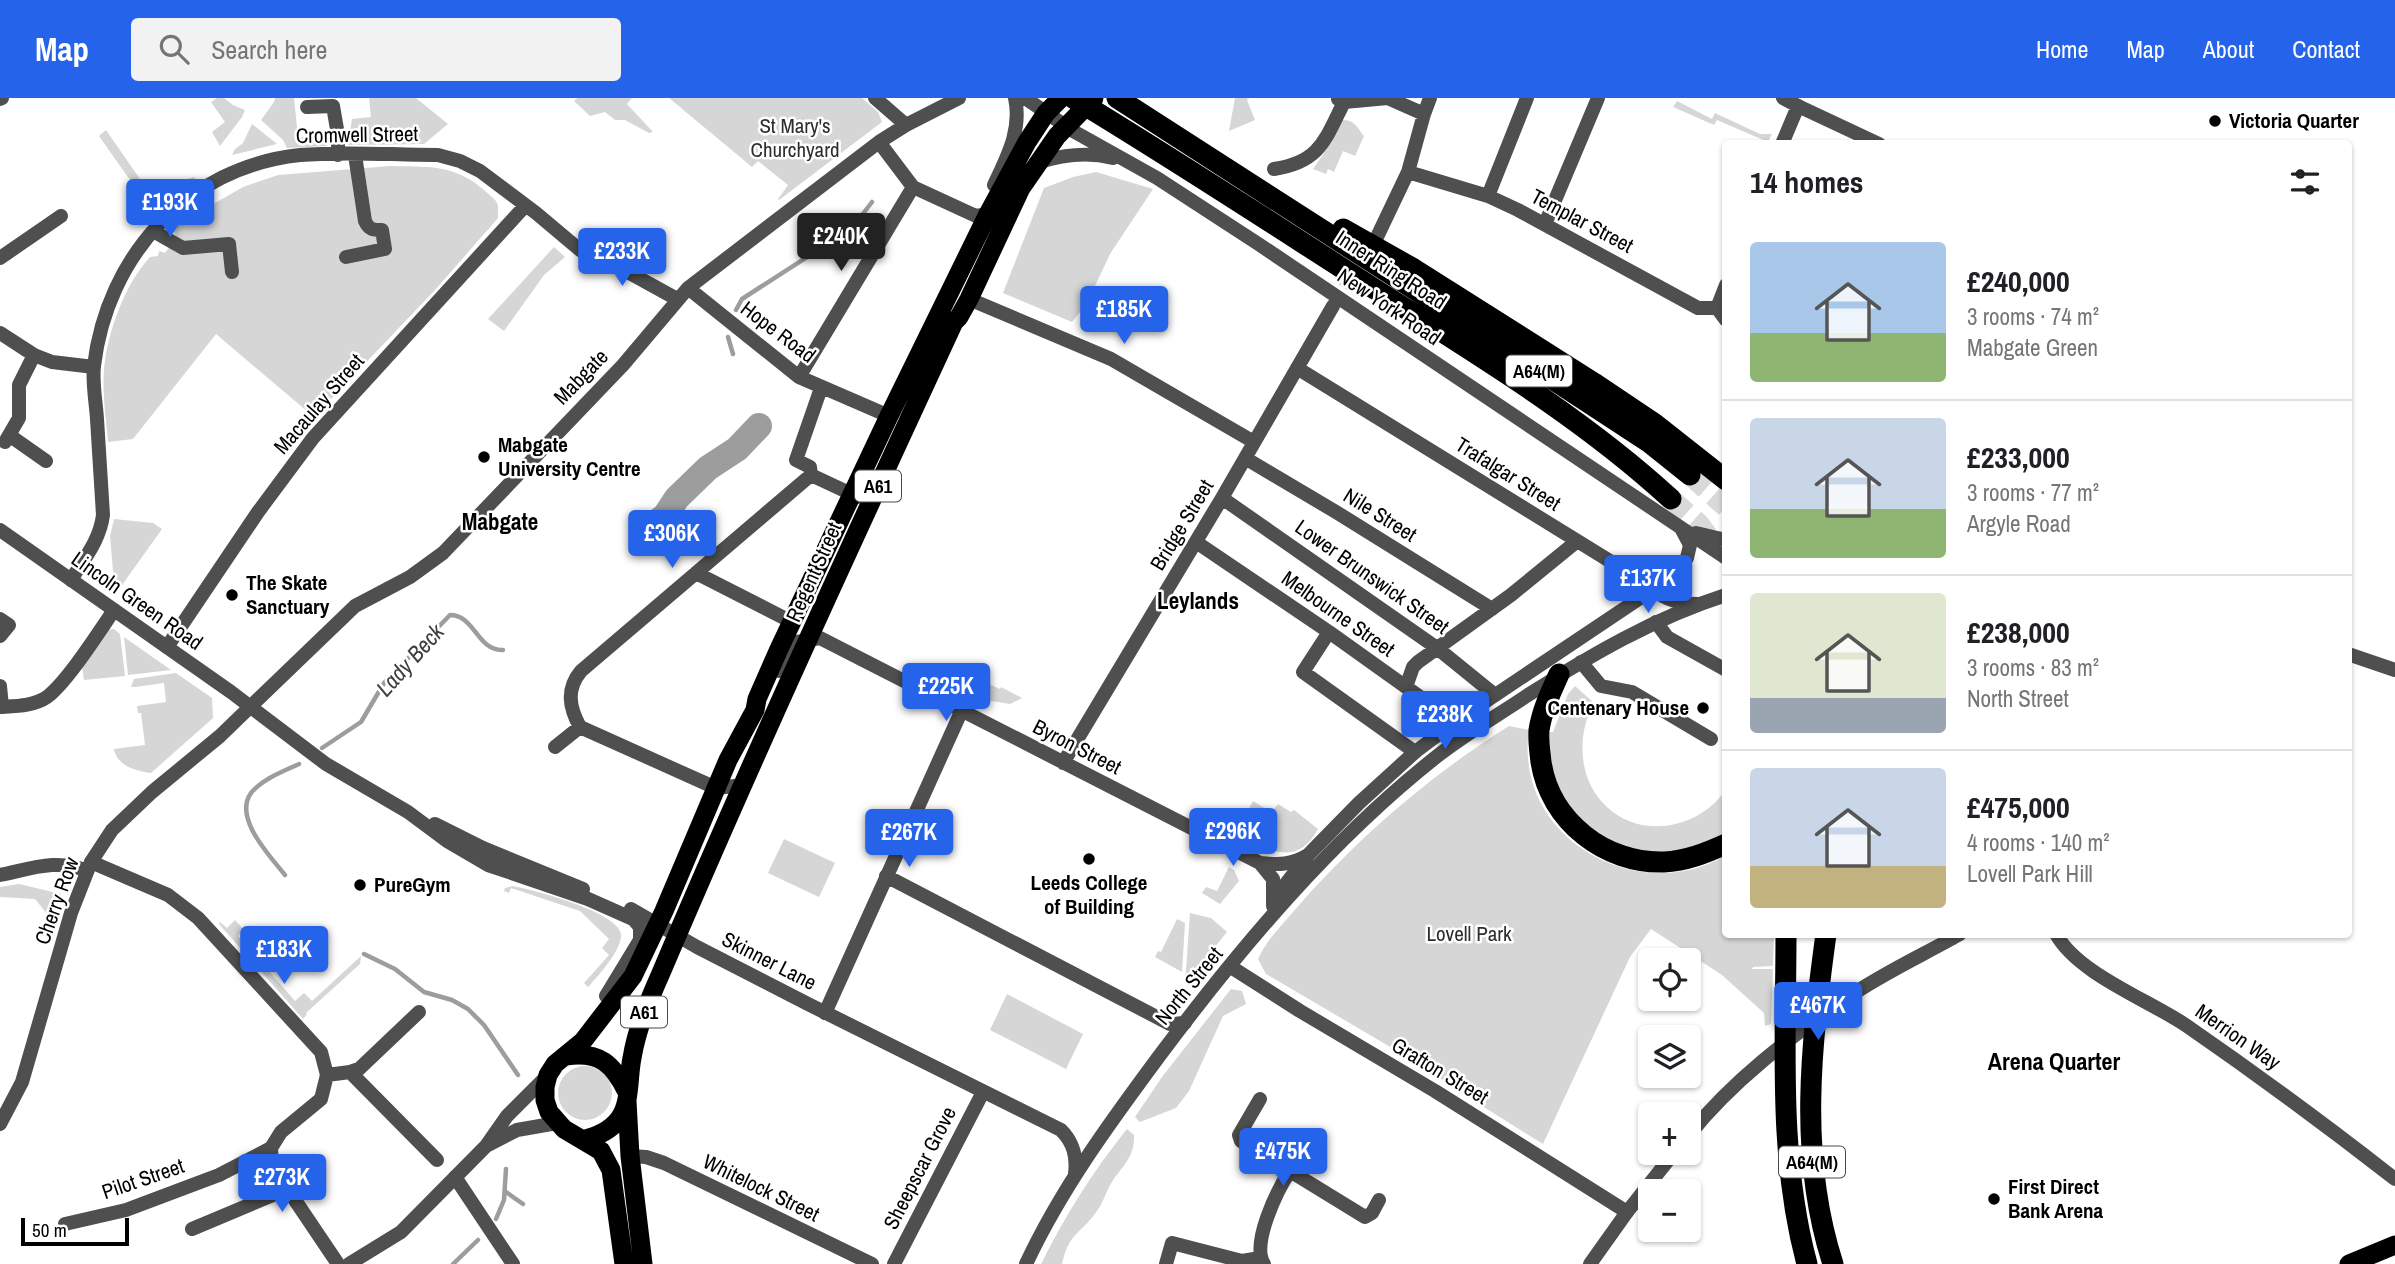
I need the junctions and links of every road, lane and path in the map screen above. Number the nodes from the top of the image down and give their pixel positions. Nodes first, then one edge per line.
1 (875, 98) edge
2 (959, 98) edge
3 (1015, 98) edge
4 (1025, 98) edge
5 (1061, 98) edge
6 (1073, 98) edge
7 (1094, 98) edge
8 (1430, 98) edge
9 (1527, 98) edge
10 (1598, 98) edge
11 (1783, 98) edge
12 (1340, 100) edge
13 (1122, 102) edge
14 (1798, 106) junction
15 (307, 107) dead end
16 (1046, 113) junction
17 (1424, 114) junction
18 (906, 125) junction
19 (1065, 125) junction
20 (1784, 140) edge
21 (1870, 140) edge
22 (879, 142) junction
23 (338, 155) junction
24 (355, 155) junction
25 (1037, 163) junction
26 (1131, 163) junction
27 (1274, 169) dead end
28 (1408, 172) junction
29 (913, 187) junction
30 (1488, 196) junction
31 (524, 205) junction
32 (988, 214) junction
33 (61, 216) dead end
34 (1545, 225) junction
35 (153, 231) junction
36 (1377, 237) dead end
37 (1340, 245) junction
38 (580, 250) joint
39 (346, 257) dead end
40 (0, 258) edge
41 (233, 272) dead end
42 (1385, 272) junction
43 (682, 293) junction
44 (969, 299) junction
45 (1333, 306) tunnel mouth
46 (1721, 314) edge
47 (0, 333) edge
48 (34, 355) junction
49 (94, 367) junction
50 (1297, 369) junction
51 (799, 377) junction
52 (821, 388) junction
53 (889, 416) junction
54 (1254, 442) junction
55 (1245, 458) junction
56 (46, 461) dead end
57 (811, 475) junction
58 (1690, 475) tunnel mouth
59 (1722, 477) edge
60 (853, 494) junction
61 (1671, 499) tunnel mouth
62 (1221, 501) junction
63 (871, 502) junction
64 (1681, 529) junction
65 (0, 530) edge
66 (1722, 539) edge
67 (1196, 542) junction
68 (1576, 542) junction
69 (1722, 555) edge
70 (696, 573) junction
71 (71, 580) junction
72 (1656, 588) junction
73 (1722, 596) edge
74 (1699, 604) junction
75 (1492, 609) junction
76 (114, 610) junction
77 (0, 619) edge
78 (792, 622) junction
79 (1656, 622) junction
80 (1329, 632) junction
81 (0, 636) edge
82 (810, 638) junction
83 (167, 647) junction
84 (1437, 648) junction
85 (2352, 655) edge
86 (1581, 662) junction
87 (1722, 668) edge
88 (2395, 670) edge
89 (1559, 674) junction
90 (0, 686) edge
91 (1406, 687) junction
92 (1495, 695) junction
93 (251, 706) junction
94 (1, 707) edge
95 (755, 710) junction
96 (961, 712) junction
97 (1455, 722) junction
98 (580, 727) junction
99 (1711, 739) dead end
100 (555, 747) dead end
101 (1415, 752) junction
102 (1063, 763) junction
103 (1424, 767) junction
104 (744, 785) junction
105 (716, 788) junction
106 (1722, 846) edge
107 (1310, 853) junction
108 (1260, 863) junction
109 (89, 866) junction
110 (0, 875) edge
111 (887, 876) junction
112 (1273, 907) junction
113 (649, 926) junction
114 (677, 936) junction
115 (1786, 938) edge
116 (1800, 938) edge
117 (1826, 938) edge
118 (1953, 938) edge
119 (2059, 938) edge
120 (1231, 967) junction
121 (1786, 1003) junction
122 (419, 1012) dead end
123 (825, 1013) junction
124 (1185, 1023) junction
125 (566, 1056) junction
126 (350, 1072) junction
127 (327, 1074) junction
128 (548, 1075) junction
129 (983, 1092) junction
130 (627, 1095) junction
131 (1259, 1099) dead end
132 (1701, 1121) edge
133 (557, 1123) junction
134 (0, 1125) edge
135 (583, 1139) junction
136 (486, 1146) junction
137 (271, 1148) junction
138 (631, 1156) junction
139 (437, 1160) dead end
140 (1664, 1165) edge
141 (1290, 1171) junction
142 (455, 1177) junction
143 (1074, 1178) junction
144 (2395, 1179) edge
145 (287, 1189) junction
146 (1379, 1200) dead end
147 (1627, 1212) junction
148 (65, 1224) dead end
149 (192, 1229) dead end
150 (2395, 1245) edge
151 (1195, 1257) edge
152 (1262, 1261) edge
153 (338, 1264) edge
154 (349, 1264) edge
155 (513, 1264) edge
156 (624, 1264) edge
157 (643, 1264) edge
158 (872, 1264) edge
159 (894, 1264) edge
160 (1026, 1264) edge
161 (1166, 1264) edge
162 (1590, 1264) edge
163 (1807, 1264) edge
164 (1833, 1264) edge
165 (2349, 1264) edge

1 - 18 street
2 - 18 street, Mabgate
3 - 32 street
4 - 16 street, New York Road
5 - 16 highway, Regent Street / A61
6 - 37 highway, Inner Ring Road / A64(M)
7 - 19 highway, Regent Street / A61
8 - 17 street
9 - 30 street
10 - 34 street
11 - 14 street
12 - 17 street
12 - 27 street
13 - 37 highway, Inner Ring Road / A64(M)
14 - 20 street
14 - 21 street
15 - 23 street
16 - 19 street, New York Road
16 - 32 highway, Regent Street / A61
17 - 28 street
18 - 22 street, Mabgate
19 - 25 highway, Regent Street / A61
19 - 26 street, New York Road
22 - 29 street
22 - 43 street, Mabgate
23 - 24 street, Cromwell Street
23 - 35 street, Cromwell Street
24 - 31 street, Cromwell Street
24 - 39 street
25 - 26 street
25 - 44 highway, Regent Street / A61
26 - 64 street, New York Road
28 - 30 street, Templar Street
28 - 36 street
29 - 32 street
29 - 51 street
30 - 34 street, Templar Street
31 - 38 street, Cromwell Street
31 - 83 street, Macaulay Street
32 - 53 highway, Regent Street / A61
33 - 40 street
34 - 46 street, Templar Street
35 - 41 street
35 - 49 street, Cromwell Street
37 - 42 highway, Inner Ring Road / A64(M)
37 - 42 highway, A64(M)
38 - 43 street, Hope Road
42 - 58 highway, Inner Ring Road / A64(M)
42 - 59 highway, A64(M)
42 - 61 highway, Inner Ring Road / A64(M)
43 - 51 street, Hope Road
43 - 93 street, Mabgate
44 - 54 street
44 - 63 highway, Regent Street / A61
45 - 50 street, Bridge Street
47 - 48 street
48 - 49 street
48 - 56 street
49 - 71 street, Cromwell Street
50 - 54 street, Bridge Street
50 - 68 street, Trafalgar Street
51 - 52 street, Hope Road
52 - 53 street, Hope Road
52 - 57 street
53 - 60 highway, Regent Street / A61
54 - 55 street, Bridge Street
55 - 62 street, Bridge Street
55 - 75 street, Nile Street
57 - 60 street
57 - 70 street
60 - 63 street
60 - 78 highway, Regent Street / A61
62 - 67 street, Bridge Street
62 - 84 street, Lower Brunswick Street
63 - 82 highway, Regent Street / A61
64 - 66 street
64 - 69 street, New York Road
64 - 72 street, North Street
65 - 71 street, Lincoln Green Road
67 - 80 street, Melbourne Street
67 - 102 street, Bridge Street
68 - 72 street, Trafalgar Street
68 - 75 street
70 - 78 street
70 - 98 street
71 - 76 street, Lincoln Green Road
72 - 74 street, Trafalgar Street
72 - 92 street, North Street
73 - 74 street, North Street
74 - 79 street, North Street
75 - 84 street
76 - 83 street, Lincoln Green Road
76 - 94 street
77 - 81 street
78 - 95 highway, Regent Street / A61
79 - 86 street, North Street
79 - 87 street
80 - 91 street, Melbourne Street
80 - 101 street
82 - 95 street
82 - 96 street, Byron Street
82 - 104 highway, Regent Street / A61
83 - 93 street, Lincoln Green Road
84 - 91 street
84 - 92 street, Lower Brunswick Street
85 - 88 street
86 - 89 street, North Street
86 - 99 street
89 - 103 street, North Street
89 - 106 highway
90 - 94 street
91 - 97 street, Melbourne Street
92 - 97 street, North Street
93 - 109 street, Cherry Row
93 - 113 street, Skinner Lane
95 - 105 highway, Regent Street / A61
96 - 102 street, Byron Street
96 - 111 street
97 - 101 street, North Street
98 - 100 street
98 - 105 street
101 - 103 street
101 - 107 street, North Street
102 - 108 street, Byron Street
103 - 112 street, North Street
104 - 105 street
104 - 114 highway, Regent Street / A61
105 - 113 highway, Regent Street / A61
107 - 108 street, Byron Street
107 - 112 street, North Street
108 - 112 street
109 - 110 street
109 - 127 street
109 - 134 street, Cherry Row
111 - 123 street
111 - 124 street
112 - 120 street, North Street
113 - 114 street, Skinner Lane
113 - 125 highway, Regent Street / A61
114 - 123 street, Skinner Lane
114 - 130 highway, Regent Street / A61
115 - 121 highway, A64(M)
116 - 121 highway, A64(M)
117 - 164 highway, A64(M)
118 - 132 street
119 - 144 street, Merrion Way
120 - 124 street, North Street
120 - 147 street, Grafton Street
121 - 163 highway, A64(M)
122 - 126 street
123 - 129 street, Skinner Lane
124 - 143 street, North Street
125 - 128 highway
125 - 130 highway
126 - 127 street
126 - 139 street
127 - 137 street
128 - 133 highway
128 - 136 street
129 - 143 street, Skinner Lane
129 - 159 street, Sheepscar Grove
130 - 135 highway
130 - 138 highway, A61
131 - 141 street
133 - 135 highway
133 - 136 street
135 - 156 highway
136 - 142 street
137 - 145 street
137 - 148 street, Pilot Street
138 - 157 highway, A61
138 - 158 street, Whitelock Street
140 - 147 street
141 - 146 street
141 - 152 street
142 - 154 street
142 - 155 street
143 - 160 street, North Street
145 - 149 street
145 - 153 street
147 - 162 street
150 - 165 highway
151 - 152 street
151 - 161 street

